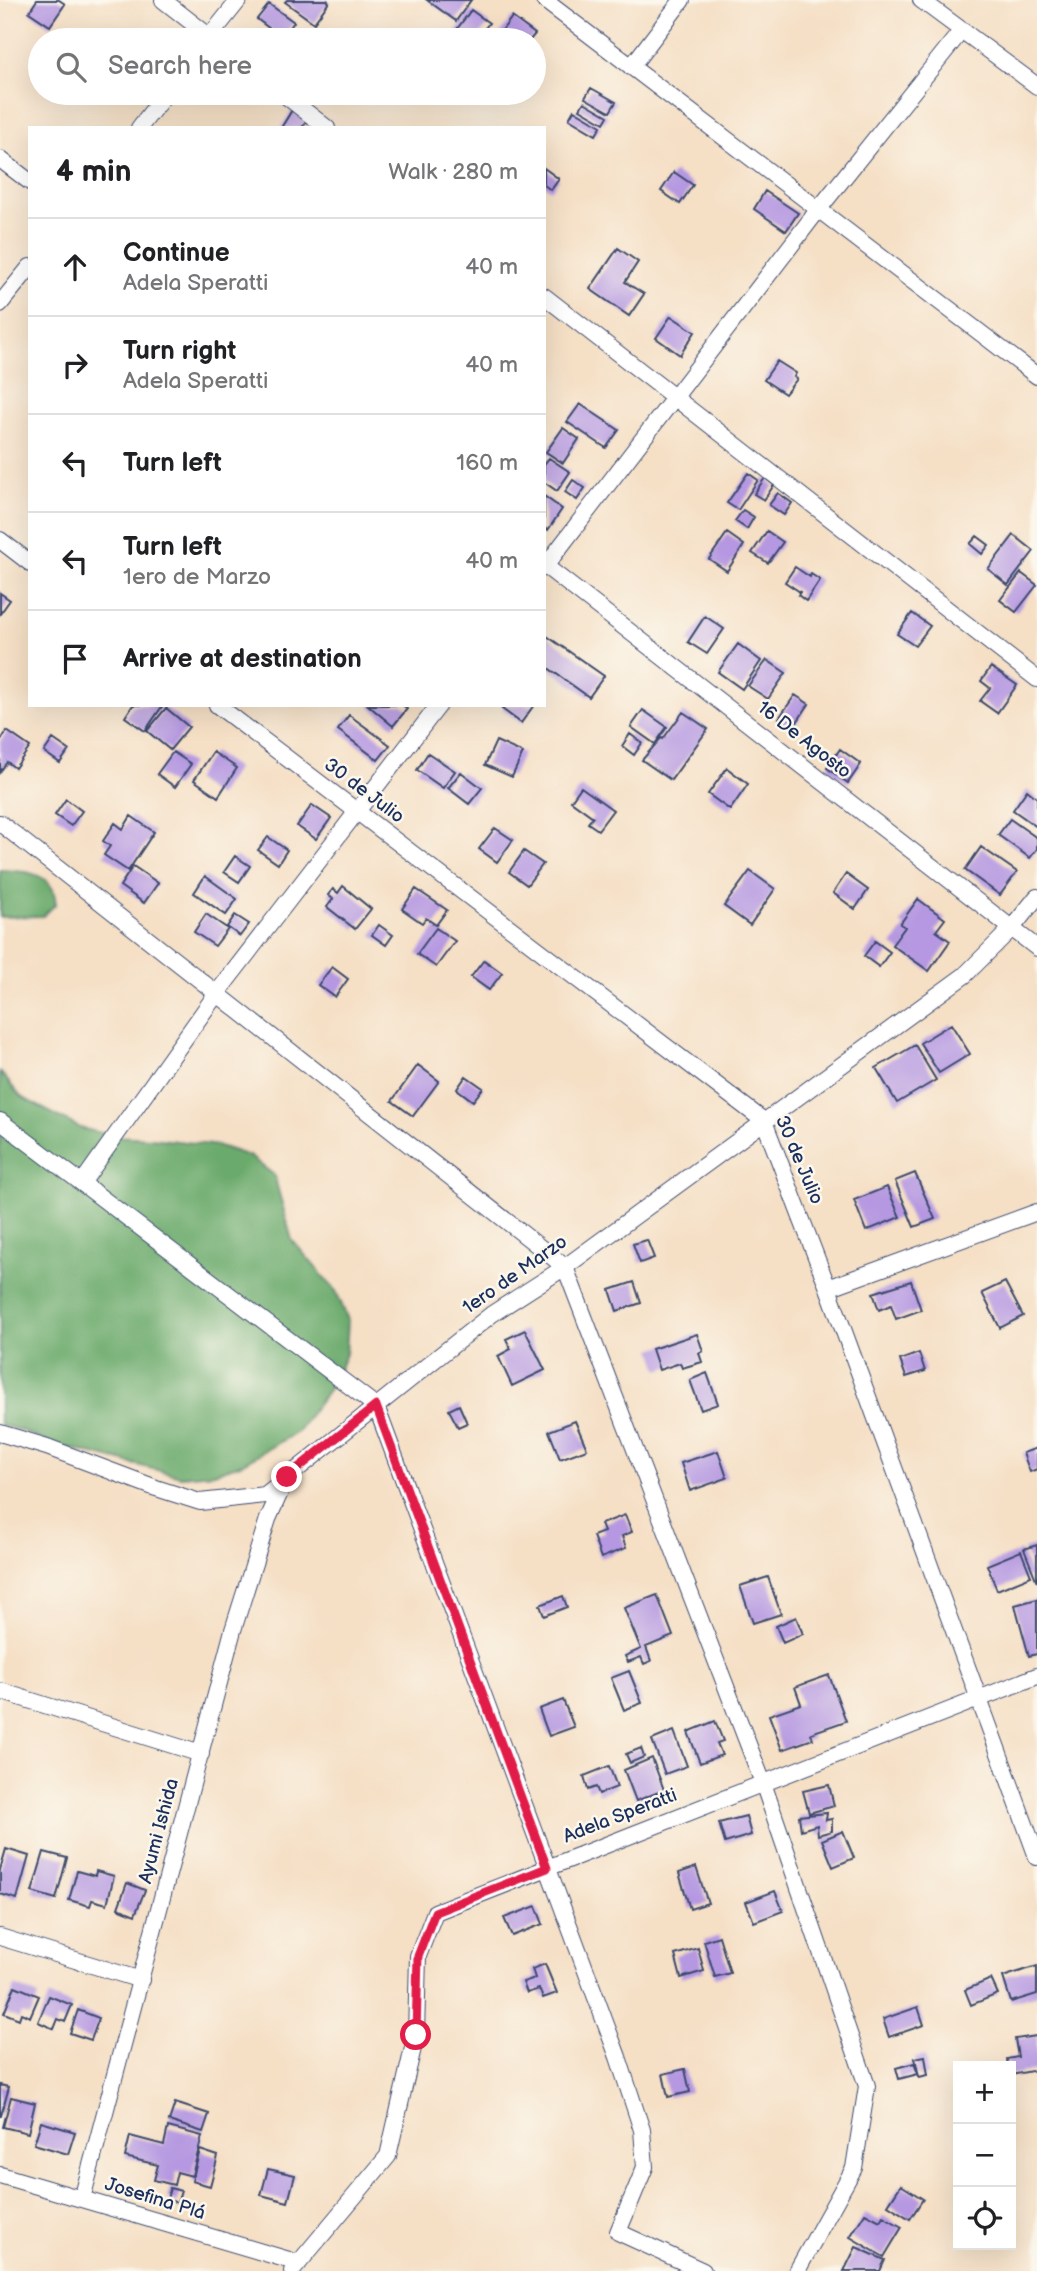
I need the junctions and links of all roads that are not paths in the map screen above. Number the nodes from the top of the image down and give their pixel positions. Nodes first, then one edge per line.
1 (163, 0) edge
2 (239, 0) edge
3 (544, 0) edge
4 (682, 0) edge
5 (921, 0) edge
6 (197, 28) edge
7 (218, 28) edge
8 (962, 30) junction
9 (631, 66) junction
10 (1037, 86) edge
11 (157, 105) edge
12 (297, 105) edge
13 (141, 126) edge
14 (324, 126) edge
15 (0, 159) edge
16 (28, 180) edge
17 (818, 209) junction
18 (28, 269) edge
19 (546, 298) edge
20 (0, 303) edge
21 (1037, 376) edge
22 (673, 397) junction
23 (0, 540) edge
24 (28, 561) edge
25 (546, 565) edge
26 (546, 567) edge
27 (1037, 679) edge
28 (220, 707) edge
29 (437, 707) edge
30 (358, 812) junction
31 (0, 823) edge
32 (1037, 897) edge
33 (1012, 928) junction
34 (1037, 948) edge
35 (216, 993) junction
36 (0, 1121) edge
37 (764, 1121) junction
38 (82, 1183) junction
39 (1037, 1212) edge
40 (565, 1267) junction
41 (828, 1288) junction
42 (376, 1406) junction
43 (0, 1433) edge
44 (287, 1477) junction
45 (1037, 1676) edge
46 (0, 1691) edge
47 (979, 1699) junction
48 (201, 1754) junction
49 (763, 1783) junction
50 (1037, 1857) edge
51 (547, 1868) junction
52 (0, 1937) edge
53 (141, 1980) junction
54 (0, 2175) edge
55 (82, 2199) junction
56 (295, 2267) edge
57 (703, 2271) edge
58 (797, 2271) edge

1 - 6 street
2 - 7 street
3 - 9 street
4 - 9 street
5 - 8 street
8 - 10 street
8 - 17 street
9 - 17 street
11 - 13 street
12 - 14 street
15 - 16 street
17 - 21 street
17 - 22 street
18 - 20 street
19 - 22 street
22 - 25 street
22 - 27 street
23 - 24 street
26 - 33 street, 16 De Agosto
28 - 30 street, 30 de Julio
29 - 30 street
30 - 35 street
30 - 37 street, 30 de Julio
31 - 35 street
32 - 33 street
33 - 34 street, 16 De Agosto
33 - 37 street, 1ero de Marzo
35 - 38 street
35 - 40 street
36 - 38 street
37 - 40 street, 1ero de Marzo
37 - 41 street, 30 de Julio
38 - 42 street
39 - 41 street
40 - 42 street, 1ero de Marzo
40 - 49 street
41 - 47 street, 30 de Julio
42 - 44 street, 1ero de Marzo
42 - 51 street
43 - 44 street, 1ero de Marzo
44 - 48 street, Ayumi Ishida
45 - 47 street, Adela Speratti
46 - 48 street
47 - 49 street, Adela Speratti
47 - 50 street, 30 de Julio
48 - 53 street, Ayumi Ishida
49 - 51 street, Adela Speratti
49 - 58 street
51 - 56 street, Adela Speratti
51 - 57 street
52 - 53 street
53 - 55 street, Ayumi Ishida
54 - 55 street, Josefina Plá
55 - 56 street, Josefina Plá

